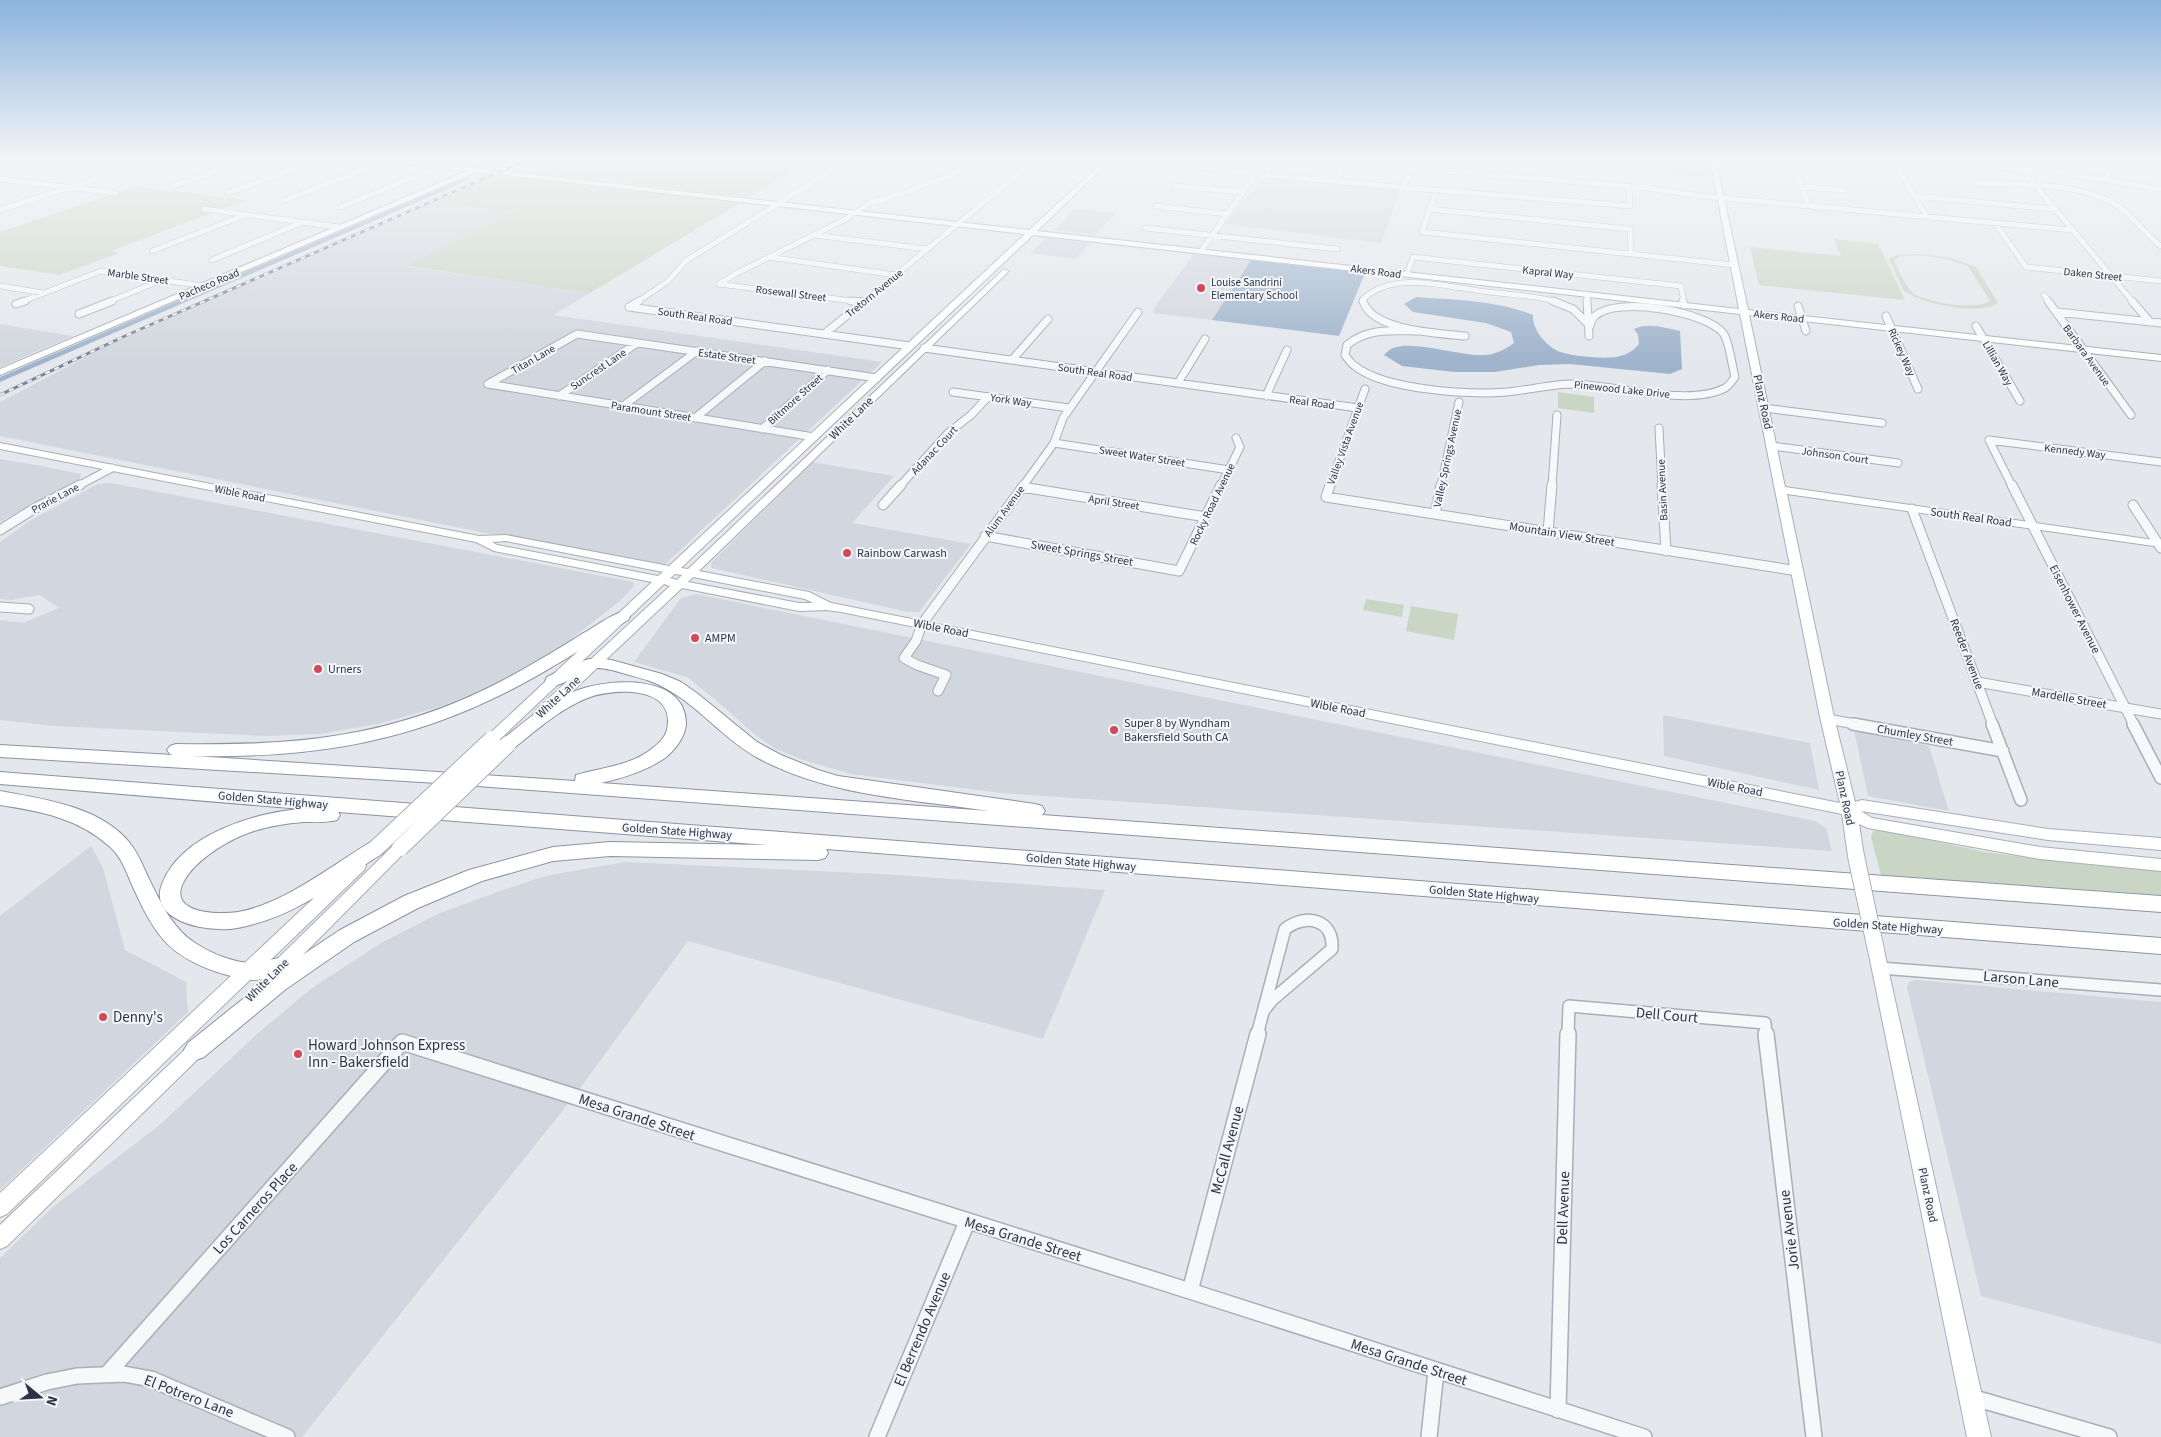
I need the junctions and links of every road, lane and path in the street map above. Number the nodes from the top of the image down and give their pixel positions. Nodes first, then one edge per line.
1 (215, 227) edge
2 (292, 227) edge
3 (337, 227) edge
4 (741, 227) edge
5 (828, 227) edge
6 (954, 227) edge
7 (986, 227) edge
8 (1038, 227) edge
9 (1049, 227) edge
10 (1218, 227) edge
11 (1424, 227) edge
12 (1611, 227) edge
13 (1727, 227) edge
14 (1998, 227) edge
15 (2040, 227) edge
16 (2069, 227) edge
17 (2138, 227) edge
18 (1145, 228) dead end
19 (2072, 230) junction
20 (1032, 232) junction
21 (1043, 233) junction
22 (814, 235) junction
23 (1212, 235) junction
24 (2161, 246) edge
25 (927, 249) junction
26 (1337, 249) dead end
27 (1200, 250) junction
28 (152, 251) dead end
29 (1631, 254) junction
30 (768, 258) junction
31 (212, 260) dead end
32 (1735, 265) junction
33 (1408, 274) junction
34 (896, 275) junction
35 (2110, 276) junction
36 (162, 280) junction
37 (2161, 280) edge
38 (0, 286) edge
39 (204, 286) junction
40 (45, 293) junction
41 (1587, 294) junction
42 (2044, 295) dead end
43 (862, 302) junction
44 (16, 304) dead end
45 (1684, 305) junction
46 (1798, 306) dead end
47 (1138, 312) dead end
48 (1744, 312) junction
49 (2057, 312) junction
50 (80, 314) dead end
51 (1886, 316) dead end
52 (1802, 318) junction
53 (1048, 319) dead end
54 (936, 322) junction
55 (2150, 322) junction
56 (2161, 323) edge
57 (1588, 325) junction
58 (1976, 326) dead end
59 (1891, 328) junction
60 (1420, 330) junction
61 (1806, 331) dead end
62 (577, 334) joint
63 (824, 334) junction
64 (1465, 336) dead end
65 (1588, 336) dead end
66 (1984, 338) junction
67 (1205, 339) dead end
68 (637, 343) junction
69 (910, 346) junction
70 (924, 348) junction
71 (1287, 350) dead end
72 (2084, 350) junction
73 (697, 351) junction
74 (2161, 358) edge
75 (1012, 360) junction
76 (765, 361) junction
77 (828, 370) junction
78 (0, 372) edge
79 (1094, 372) junction
80 (894, 377) junction
81 (877, 378) junction
82 (488, 384) joint
83 (1178, 384) junction
84 (1365, 389) dead end
85 (1918, 389) dead end
86 (953, 392) dead end
87 (559, 396) junction
88 (1266, 396) junction
89 (988, 397) junction
90 (2020, 401) dead end
91 (1459, 402) dead end
92 (865, 405) junction
93 (623, 406) junction
94 (1069, 408) junction
95 (1358, 408) junction
96 (1764, 408) junction
97 (1557, 415) dead end
98 (2131, 415) dead end
99 (695, 418) junction
100 (1882, 423) dead end
101 (762, 428) junction
102 (1659, 428) dead end
103 (814, 437) junction
104 (1236, 438) dead end
105 (1989, 440) joint
106 (1054, 443) junction
107 (1772, 446) junction
108 (2, 448) edge
109 (801, 449) junction
110 (2161, 462) edge
111 (1898, 463) dead end
112 (112, 468) junction
113 (1229, 470) junction
114 (1022, 487) junction
115 (779, 488) junction
116 (1781, 490) junction
117 (1326, 497) joint
118 (884, 505) dead end
119 (2133, 505) dead end
120 (1912, 509) junction
121 (1434, 514) junction
122 (1206, 517) junction
123 (2033, 526) junction
124 (0, 530) edge
125 (1548, 532) junction
126 (985, 536) junction
127 (479, 539) junction
128 (2160, 545) edge
129 (1666, 550) junction
130 (603, 557) junction
131 (558, 560) junction
132 (673, 570) junction
133 (1179, 570) joint
134 (1798, 571) junction
135 (690, 574) junction
136 (662, 580) junction
137 (680, 584) junction
138 (826, 606) junction
139 (0, 607) edge
140 (29, 609) dead end
141 (622, 617) junction
142 (922, 624) junction
143 (596, 662) junction
144 (553, 681) junction
145 (1977, 682) junction
146 (938, 691) dead end
147 (2125, 708) junction
148 (2161, 714) edge
149 (1828, 719) junction
150 (500, 741) junction
151 (0, 746) edge
152 (2003, 750) junction
153 (0, 751) edge
154 (438, 776) junction
155 (0, 778) edge
156 (2161, 778) edge
157 (0, 798) edge
158 (2021, 800) dead end
159 (1849, 810) junction
160 (448, 814) junction
161 (1137, 829) junction
162 (2161, 844) edge
163 (376, 848) junction
164 (1011, 856) junction
165 (2161, 865) edge
166 (2161, 904) edge
167 (2161, 946) edge
168 (1878, 959) junction
169 (282, 965) junction
170 (246, 972) junction
171 (2161, 990) edge
172 (1569, 1006) joint
173 (1265, 1009) junction
174 (1765, 1023) joint
175 (402, 1042) joint
176 (196, 1050) junction
177 (1, 1207) edge
178 (967, 1222) junction
179 (0, 1239) edge
180 (1190, 1291) junction
181 (1436, 1371) junction
182 (108, 1373) junction
183 (0, 1397) edge
184 (1971, 1397) junction
185 (1558, 1410) junction
186 (288, 1437) edge
187 (877, 1437) edge
188 (1429, 1437) edge
189 (1644, 1437) edge
190 (1814, 1437) edge
191 (1979, 1437) edge
192 (2109, 1437) edge

1 - 28 street
2 - 31 street
3 - 39 street, Pacheco Road
4 - 63 street, South Real Road
5 - 22 street
6 - 25 street, Tretorn Avenue
7 - 20 street, Akers Road
8 - 20 street, White Lane
9 - 21 street, White Lane
10 - 23 street
11 - 29 street
12 - 29 street
13 - 32 street, Planz Road
14 - 35 street, Daken Street
15 - 19 street
16 - 19 street
17 - 24 street
18 - 23 street
19 - 35 street
20 - 21 street, Akers Road
20 - 54 street, White Lane
21 - 27 street, Akers Road
21 - 70 street, White Lane
22 - 25 street
22 - 30 street
23 - 26 street
23 - 27 street
25 - 34 street, Tretorn Avenue
27 - 33 street, Akers Road
29 - 32 street
30 - 34 street
30 - 43 street, Rosewall Street
32 - 48 street, Planz Road
33 - 41 street, Akers Road
33 - 45 street, Kapral Way
34 - 43 street, Tretorn Avenue
35 - 37 street, Daken Street
35 - 55 street
36 - 39 street, Marble Street
36 - 40 street, Marble Street
36 - 50 street
38 - 40 street
39 - 78 street, Pacheco Road
40 - 44 street
41 - 45 street, Akers Road
41 - 57 street
42 - 49 street, Barbara Avenue
43 - 63 street, Tretorn Avenue
45 - 48 street, Akers Road
46 - 52 street
47 - 79 street, Alum Avenue
48 - 52 street, Akers Road
48 - 96 street, Planz Road
49 - 55 street
49 - 72 street, Barbara Avenue
51 - 59 street, Rickey Way
52 - 59 street, Akers Road
52 - 61 street
53 - 75 street
54 - 69 street, White Lane
54 - 70 street
55 - 56 street
57 - 60 street, Pinewood Lake Drive
57 - 60 street, Pinewood Lake Drive
57 - 65 street
58 - 66 street, Lillian Way
59 - 66 street, Akers Road
59 - 85 street, Rickey Way
60 - 64 street, Pinewood Lake Drive
62 - 68 street, Estate Street
62 - 82 street, Titan Lane
63 - 69 street, South Real Road
66 - 72 street, Akers Road
66 - 90 street, Lillian Way
67 - 83 street
68 - 73 street, Estate Street
68 - 87 street, Suncrest Lane
69 - 80 street
69 - 81 street, White Lane
70 - 75 street, South Real Road
70 - 80 street, White Lane
71 - 88 street
72 - 74 street, Akers Road
72 - 98 street, Barbara Avenue
73 - 76 street, Estate Street
73 - 93 street
75 - 79 street, South Real Road
76 - 77 street, Estate Street
76 - 99 street
77 - 81 street, Estate Street
77 - 101 street, Biltmore Street
79 - 83 street, South Real Road
79 - 94 street, Alum Avenue
80 - 92 street, White Lane
81 - 92 street
81 - 103 street, White Lane
82 - 87 street, Paramount Street
83 - 88 street, South Real Road
84 - 95 street, Valley Vista Avenue
86 - 89 street, York Way
87 - 93 street, Paramount Street
88 - 95 street, Real Road
89 - 94 street, York Way
89 - 118 street, Adanac Court
91 - 121 street, Valley Springs Avenue
92 - 115 street, White Lane
93 - 99 street, Paramount Street
94 - 106 street, Alum Avenue
95 - 117 street, Valley Vista Avenue
96 - 100 street
96 - 107 street, Planz Road
97 - 125 street
99 - 101 street, Paramount Street
101 - 103 street, Paramount Street
102 - 129 street, Basin Avenue
103 - 109 street, White Lane
104 - 113 street, Rocky Road Avenue
105 - 110 street, Kennedy Way
105 - 123 street, Eisenhower Avenue
106 - 113 street, Sweet Water Street
106 - 114 street, Alum Avenue
107 - 111 street, Johnson Court
107 - 116 street, Planz Road
108 - 112 street, Wible Road
109 - 115 street
109 - 132 street, White Lane
112 - 124 street, Prarie Lane
112 - 127 street, Wible Road
113 - 122 street, Rocky Road Avenue
114 - 122 street, April Street
114 - 126 street, Alum Avenue
115 - 135 street, White Lane
116 - 120 street, South Real Road
116 - 134 street, Planz Road
117 - 121 street, Mountain View Street
119 - 128 street
120 - 123 street, South Real Road
120 - 145 street, Reeder Avenue
121 - 125 street, Mountain View Street
122 - 133 street, Rocky Road Avenue
123 - 128 street, South Real Road
123 - 147 street, Eisenhower Avenue
125 - 129 street, Mountain View Street
126 - 133 street, Sweet Springs Street
126 - 142 street, Alum Avenue
127 - 130 street, Wible Road
127 - 131 street, Wible Road
129 - 134 street, Mountain View Street
130 - 131 street
130 - 132 street, Wible Road
131 - 136 street, Wible Road
132 - 135 street, Wible Road
132 - 136 street, White Lane
134 - 149 street, Planz Road
135 - 137 street, White Lane
135 - 138 street, Wible Road
136 - 137 street, Wible Road
136 - 141 street, White Lane
137 - 138 street, Wible Road
137 - 143 street, White Lane
138 - 142 street, Wible Road
139 - 140 street
141 - 144 street, White Lane
141 - 151 highway
142 - 146 street, Alum Avenue
142 - 159 street, Wible Road
143 - 144 highway
143 - 150 street, White Lane
143 - 161 highway
144 - 150 street, White Lane
145 - 147 street, Mardelle Street
145 - 152 street, Reeder Avenue
147 - 148 street, Mardelle Street
147 - 156 street, Eisenhower Avenue
149 - 152 street, Chumley Street
149 - 159 street, Planz Road
150 - 154 highway
150 - 163 street, White Lane, bridge
150 - 169 street, White Lane, bridge
152 - 158 street, Reeder Avenue
153 - 154 highway
154 - 161 highway
155 - 160 highway, Golden State Highway
157 - 170 highway
159 - 162 street, Wible Road
159 - 165 street, Wible Road
159 - 168 street, Planz Road, bridge
160 - 163 highway
160 - 164 highway, Golden State Highway
161 - 166 highway
163 - 170 street, White Lane
164 - 167 highway, Golden State Highway
164 - 176 highway
168 - 171 street, Larson Lane
168 - 184 street, Planz Road
169 - 170 highway
169 - 176 street, White Lane
170 - 177 street, White Lane
172 - 174 street, Dell Court
172 - 185 street, Dell Avenue
173 - 173 street, McCall Avenue
173 - 180 street, McCall Avenue
174 - 190 street, Jorie Avenue
175 - 178 street, Mesa Grande Street
175 - 182 street, Los Carneros Place
176 - 179 street, White Lane
178 - 180 street, Mesa Grande Street
178 - 187 street, El Berrendo Avenue
180 - 181 street, Mesa Grande Street
181 - 185 street, Mesa Grande Street
181 - 188 street
182 - 183 street, El Potrero Lane
182 - 186 street, El Potrero Lane
184 - 191 street, Planz Road
184 - 192 street
185 - 189 street, Mesa Grande Street

